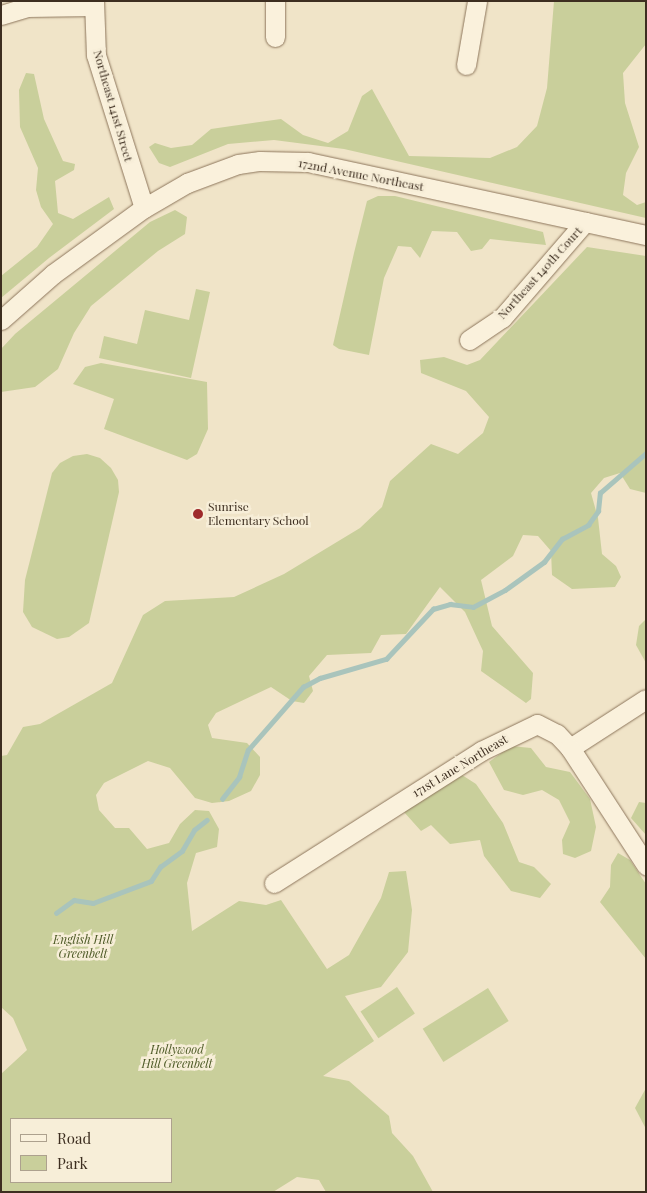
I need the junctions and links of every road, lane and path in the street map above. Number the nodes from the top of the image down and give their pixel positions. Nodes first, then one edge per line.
1 (275, 1) edge
2 (477, 1) edge
3 (94, 4) edge
4 (1, 15) edge
5 (275, 37) dead end
6 (466, 65) dead end
7 (144, 208) junction
8 (585, 222) junction
9 (646, 235) edge
10 (1, 320) edge
11 (470, 340) dead end
12 (646, 699) edge
13 (570, 748) junction
14 (646, 865) edge
15 (274, 884) dead end

1 - 5 street
2 - 6 street
3 - 4 street
3 - 7 street, Northeast 141st Street
7 - 8 street, 172nd Avenue Northeast
7 - 10 street, 172nd Avenue Northeast
8 - 9 street, 172nd Avenue Northeast
8 - 11 street, Northeast 140th Court
12 - 13 street
13 - 14 street
13 - 15 street, 171st Lane Northeast

